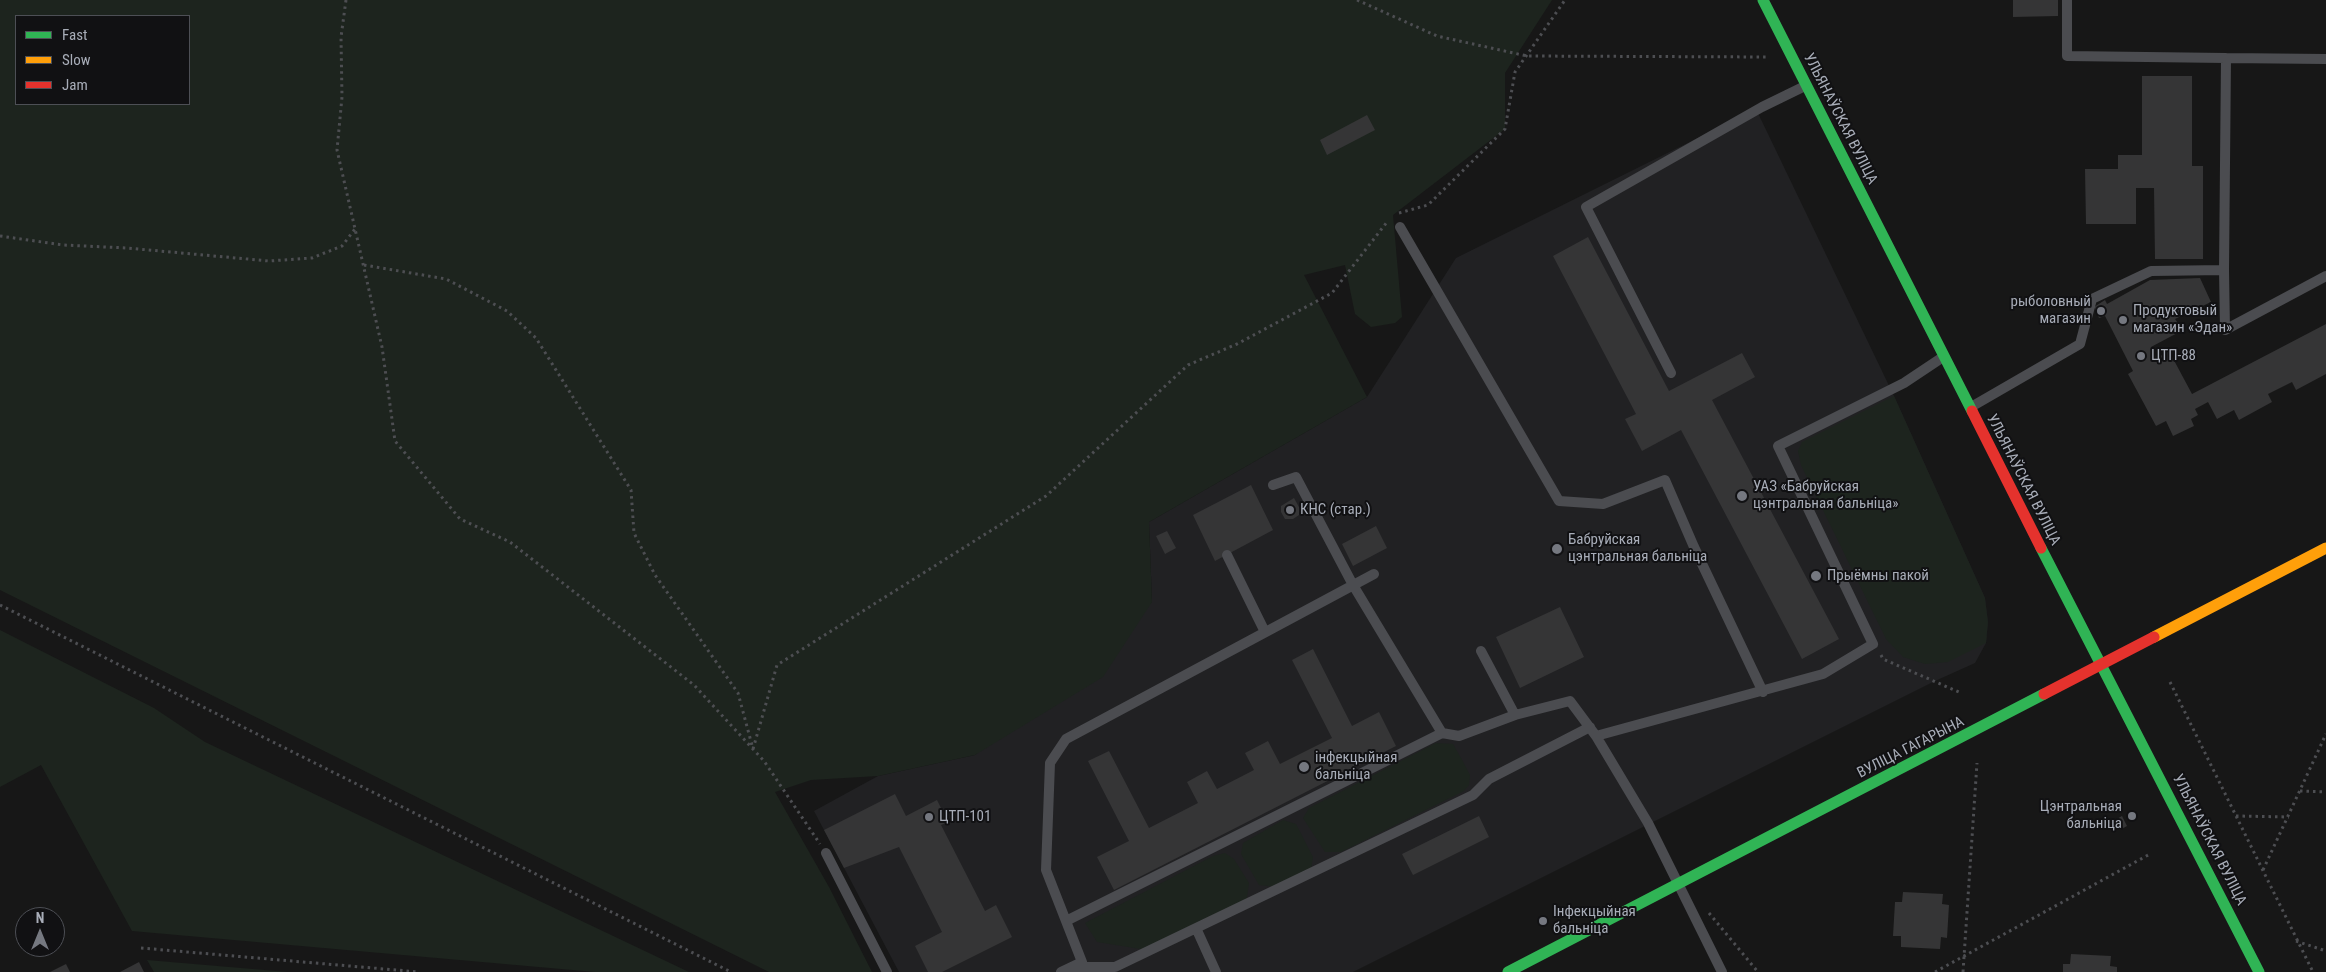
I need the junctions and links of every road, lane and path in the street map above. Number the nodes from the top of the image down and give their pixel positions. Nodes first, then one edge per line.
1 (346, 0) edge
2 (1357, 0) edge
3 (1565, 0) edge
4 (1763, 0) edge
5 (2068, 0) edge
6 (1527, 56) junction
7 (1792, 57) junction
8 (2226, 58) junction
9 (2326, 58) edge
10 (1806, 86) junction
11 (1400, 227) dead end
12 (355, 229) junction
13 (0, 236) edge
14 (364, 265) junction
15 (2224, 270) junction
16 (2326, 276) edge
17 (1943, 357) junction
18 (1671, 373) dead end
19 (1970, 408) junction
20 (1272, 485) dead end
21 (2326, 548) edge
22 (1227, 555) dead end
23 (1374, 574) dead end
24 (1353, 585) junction
25 (0, 605) edge
26 (1265, 632) junction
27 (1873, 644) junction
28 (1481, 651) dead end
29 (2102, 666) junction
30 (2170, 682) dead end
31 (1763, 692) junction
32 (1961, 693) dead end
33 (1516, 715) junction
34 (1593, 731) junction
35 (1442, 733) junction
36 (2326, 734) edge
37 (753, 750) junction
38 (1977, 763) dead end
39 (2300, 791) junction
40 (2326, 792) edge
41 (2236, 816) junction
42 (2289, 817) junction
43 (826, 853) joint
44 (2150, 854) dead end
45 (2263, 870) junction
46 (1678, 884) junction
47 (1706, 908) dead end
48 (1066, 920) junction
49 (1196, 928) junction
50 (2296, 940) junction
51 (141, 948) dead end
52 (2326, 950) edge
53 (1963, 958) junction
54 (1073, 966) junction
55 (418, 972) edge
56 (731, 972) edge
57 (887, 972) edge
58 (1061, 972) edge
59 (1216, 972) edge
60 (1508, 972) edge
61 (1722, 972) edge
62 (1758, 972) edge
63 (1936, 972) edge
64 (1963, 972) edge
65 (2260, 972) edge
66 (2312, 972) edge

1 - 12 path
2 - 6 path
3 - 6 path
4 - 7 main road, УЛЬЯНАЎСКАЯ ВУЛІЦА
5 - 8 lane
6 - 7 path
6 - 37 path
7 - 10 main road, УЛЬЯНАЎСКАЯ ВУЛІЦА
8 - 9 lane
8 - 15 lane
10 - 17 main road, УЛЬЯНАЎСКАЯ ВУЛІЦА
10 - 18 lane
11 - 31 lane
12 - 13 path
12 - 14 path
14 - 37 path
14 - 37 path
15 - 16 lane
15 - 19 lane
17 - 19 main road, УЛЬЯНАЎСКАЯ ВУЛІЦА
17 - 27 lane
19 - 29 main road, УЛЬЯНАЎСКАЯ ВУЛІЦА
20 - 24 lane
21 - 29 main road, ВУЛІЦА ГАГАРЫНА
22 - 26 lane
23 - 24 lane
24 - 26 lane
24 - 35 lane
25 - 56 path
26 - 48 lane
27 - 31 lane
27 - 32 path
28 - 33 lane
29 - 46 main road, ВУЛІЦА ГАГАРЫНА
29 - 65 main road, УЛЬЯНАЎСКАЯ ВУЛІЦА
30 - 41 path
31 - 34 lane
33 - 34 lane
33 - 35 lane
34 - 46 lane
34 - 49 lane
35 - 48 lane
36 - 39 path
37 - 43 path
38 - 53 path
39 - 40 path
39 - 42 path
41 - 42 path
41 - 45 path
42 - 45 path
43 - 57 lane
44 - 53 path
45 - 50 path
46 - 60 main road, ВУЛІЦА ГАГАРЫНА
46 - 61 lane
47 - 62 path
48 - 54 lane
49 - 54 lane
49 - 59 lane
50 - 52 path
50 - 66 path
51 - 55 path
53 - 63 path
53 - 64 path
54 - 58 lane

